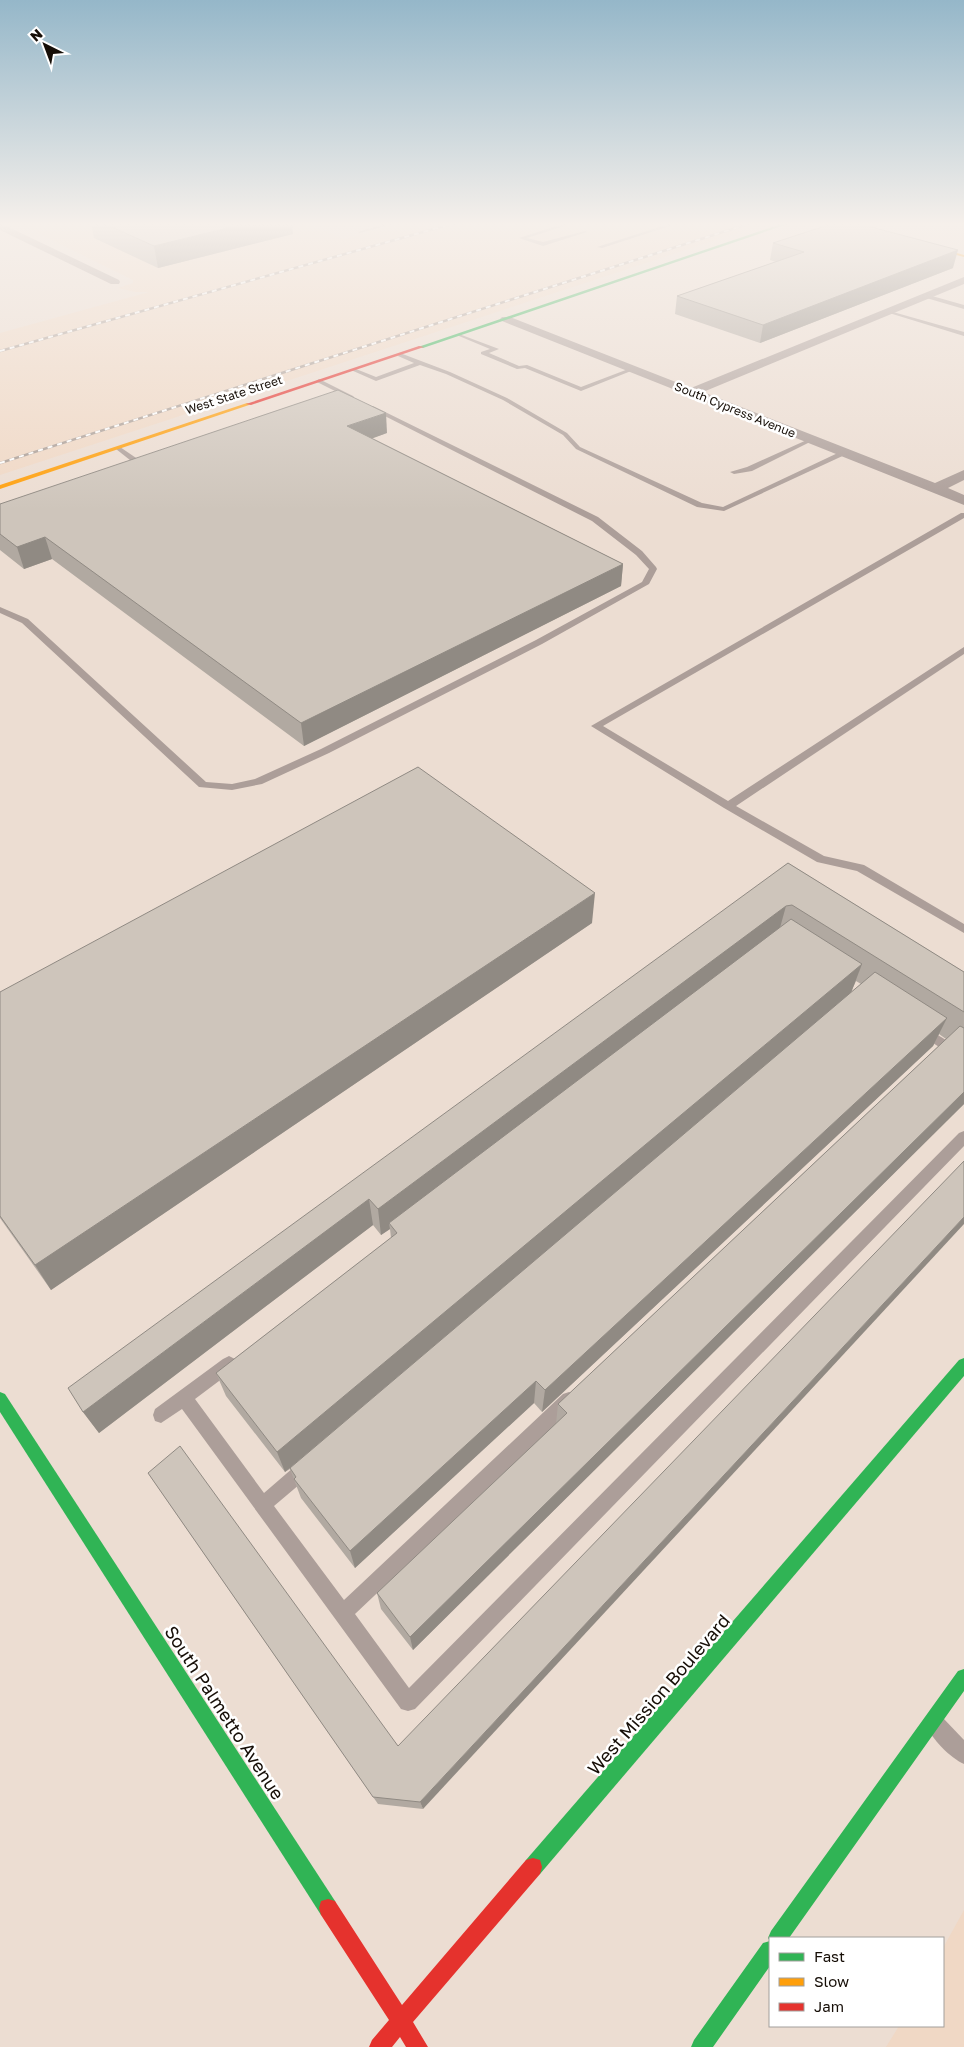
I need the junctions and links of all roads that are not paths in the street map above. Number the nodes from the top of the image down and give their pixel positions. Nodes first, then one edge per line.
1 (506, 319) joint
2 (870, 319) edge
3 (913, 319) edge
4 (964, 334) edge
5 (461, 335) junction
6 (400, 355) junction
7 (420, 363) junction
8 (633, 369) junction
9 (354, 370) junction
10 (319, 382) junction
11 (692, 392) junction
12 (343, 393) junction
13 (334, 396) edge
14 (811, 440) junction
15 (118, 448) junction
16 (845, 453) junction
17 (147, 459) edge
18 (138, 462) junction
19 (129, 466) edge
20 (734, 472) dead end
21 (964, 474) edge
22 (0, 487) edge
23 (936, 489) junction
24 (964, 500) edge
25 (964, 515) edge
26 (0, 610) edge
27 (964, 650) edge
28 (728, 806) junction
29 (964, 929) edge
30 (912, 1024) edge
31 (945, 1045) junction
32 (931, 1058) edge
33 (964, 1058) edge
34 (964, 1137) edge
35 (238, 1357) edge
36 (964, 1365) edge
37 (582, 1388) edge
38 (0, 1398) edge
39 (184, 1398) junction
40 (161, 1415) dead end
41 (315, 1460) edge
42 (263, 1505) junction
43 (343, 1613) junction
44 (964, 1677) edge
45 (932, 1722) junction
46 (964, 1754) edge
47 (779, 1937) edge
48 (769, 1951) edge
49 (402, 2021) junction
50 (379, 2047) edge
51 (418, 2047) edge
52 (701, 2047) edge

1 - 5 street, West State Street
1 - 8 street, South Cypress Avenue
2 - 11 street
3 - 4 lane
5 - 6 street, West State Street
5 - 8 lane
6 - 7 lane
6 - 9 street, West State Street
7 - 9 lane
7 - 16 lane
8 - 11 street, South Cypress Avenue
9 - 10 street, West State Street
10 - 12 lane
10 - 15 street, West State Street
11 - 14 street, South Cypress Avenue
12 - 13 lane
12 - 26 lane
14 - 16 street, South Cypress Avenue
14 - 20 lane
15 - 18 lane
15 - 22 street, West State Street
16 - 23 street, South Cypress Avenue
17 - 18 lane
18 - 19 lane
21 - 23 street
23 - 24 street, South Cypress Avenue
25 - 28 lane
27 - 28 lane
28 - 29 lane
30 - 31 lane
31 - 32 lane
31 - 33 lane
34 - 43 lane
35 - 39 lane
36 - 49 street, West Mission Boulevard
37 - 43 lane
38 - 49 street, South Palmetto Avenue
39 - 40 lane
39 - 42 lane
41 - 42 lane
42 - 43 lane
44 - 45 street
45 - 46 lane
45 - 47 street
48 - 52 street
49 - 50 street, West Mission Boulevard
49 - 51 street, South Palmetto Avenue

